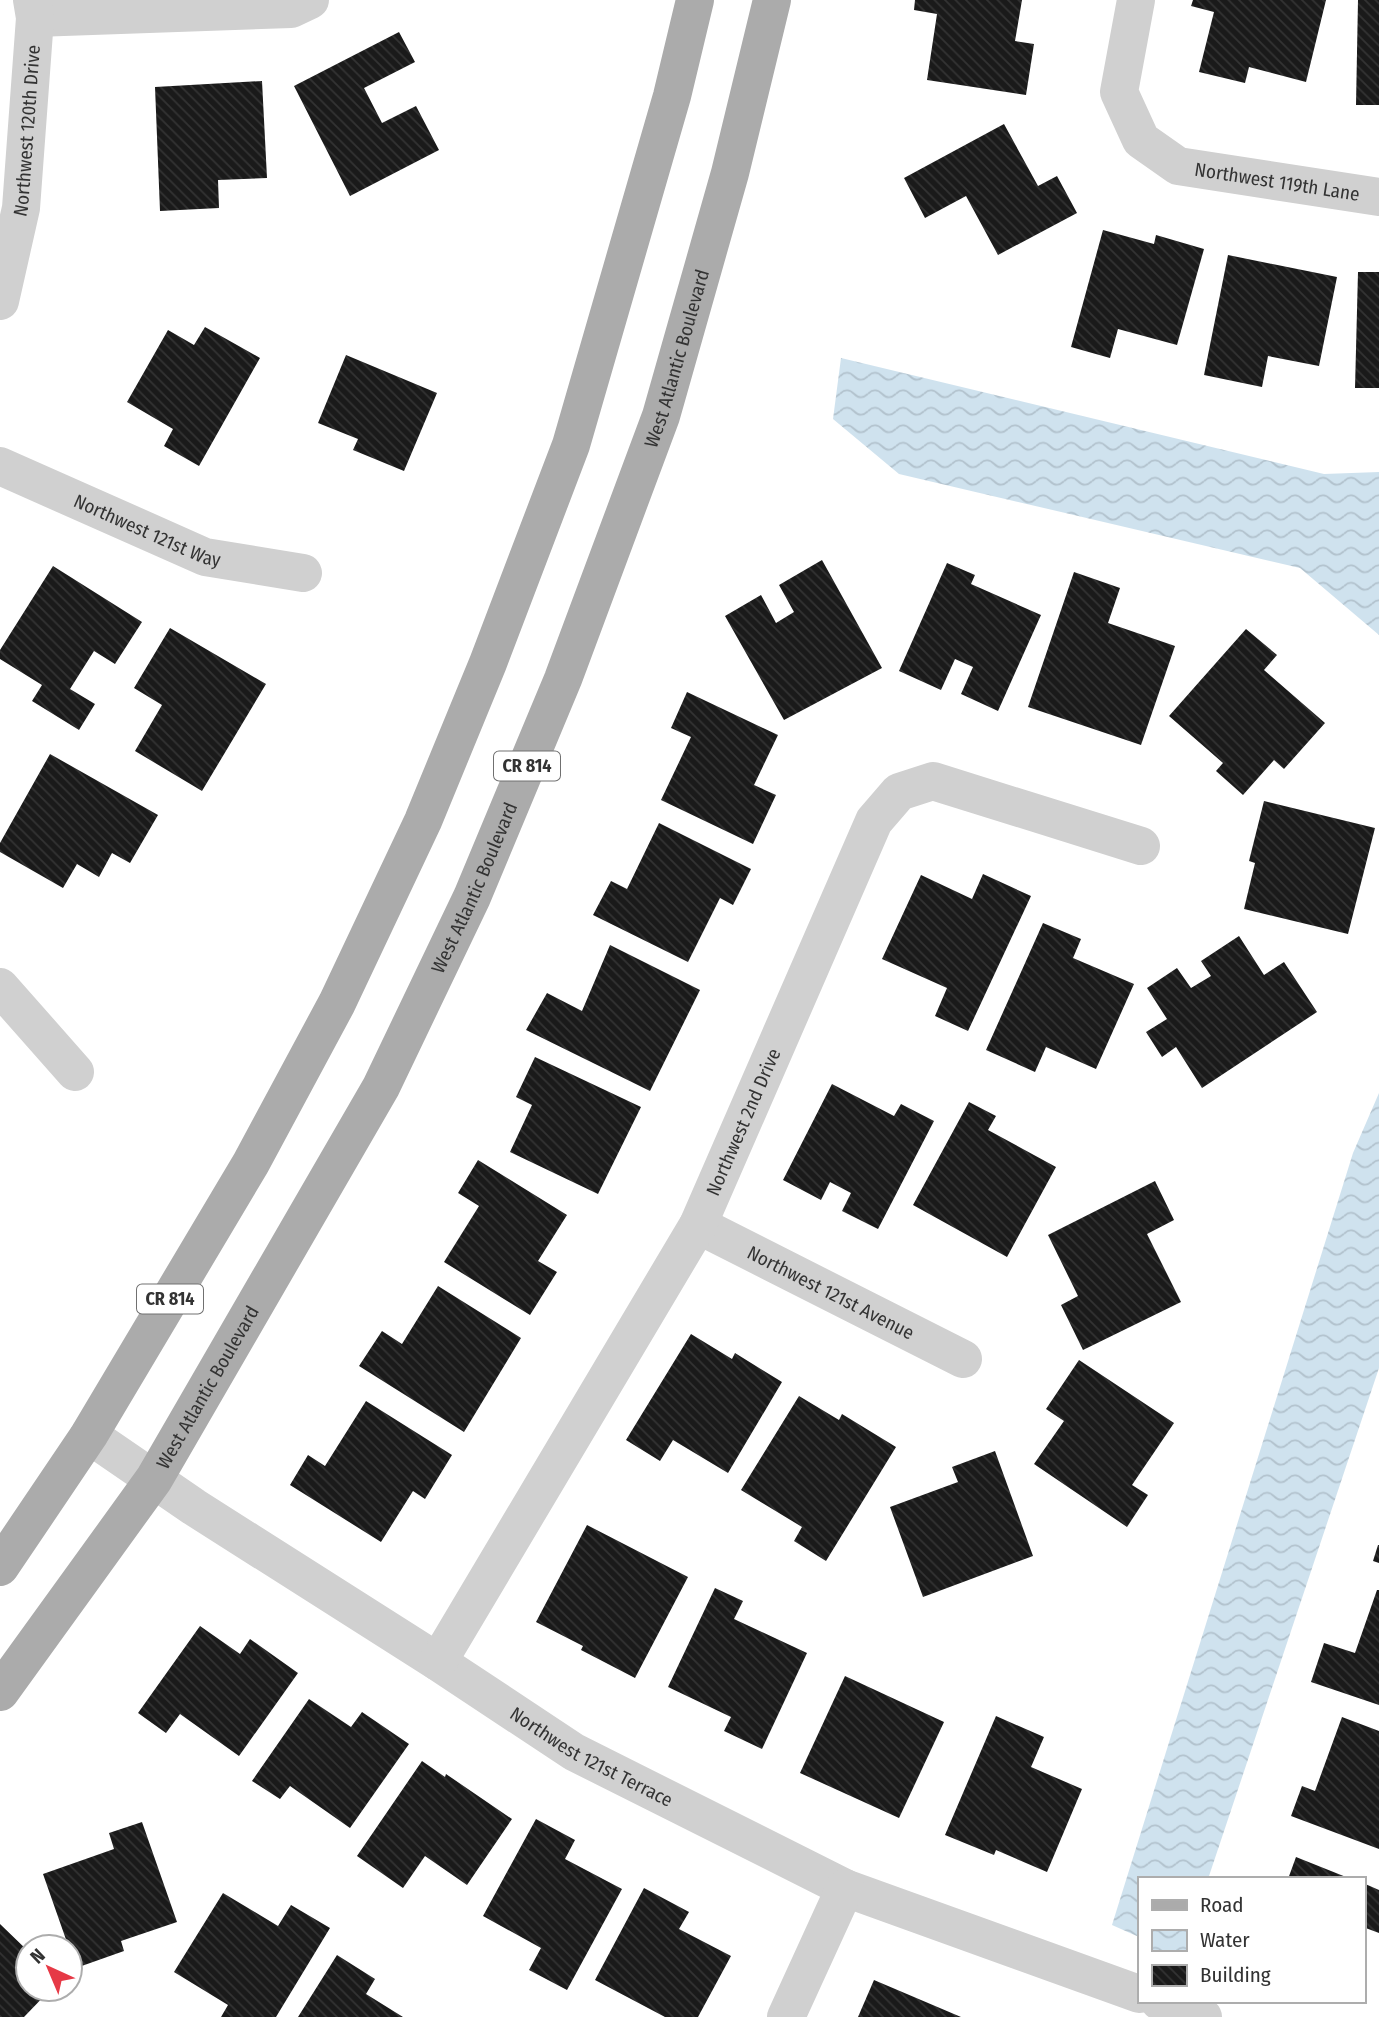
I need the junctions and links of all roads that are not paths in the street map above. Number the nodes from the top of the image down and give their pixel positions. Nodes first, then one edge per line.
1 (310, 0) edge
2 (695, 0) edge
3 (772, 0) edge
4 (1136, 0) edge
5 (34, 9) edge
6 (1379, 197) edge
7 (0, 301) edge
8 (0, 466) edge
9 (303, 573) dead end
10 (1141, 846) dead end
11 (0, 987) edge
12 (75, 1072) dead end
13 (698, 1225) junction
14 (963, 1359) dead end
15 (89, 1435) junction
16 (154, 1479) junction
17 (0, 1567) edge
18 (438, 1661) junction
19 (0, 1692) edge
20 (845, 1888) junction
21 (1138, 1994) edge
22 (1164, 2003) edge
23 (786, 2017) edge
24 (1203, 2017) edge

1 - 5 street
2 - 15 main road, CR 814
3 - 16 main road, West Atlantic Boulevard / CR 814
4 - 6 street, Northwest 119th Lane
5 - 7 street, Northwest 120th Drive
8 - 9 street, Northwest 121st Way
10 - 13 street, Northwest 2nd Drive
11 - 12 street
13 - 14 street, Northwest 121st Avenue
13 - 18 street, Northwest 2nd Drive
15 - 16 street, Northwest 121st Terrace
15 - 17 main road, CR 814
16 - 18 street, Northwest 121st Terrace
16 - 19 main road, West Atlantic Boulevard / CR 814
18 - 20 street, Northwest 121st Terrace
20 - 21 street, Northwest 121st Terrace
20 - 23 street
22 - 24 street

